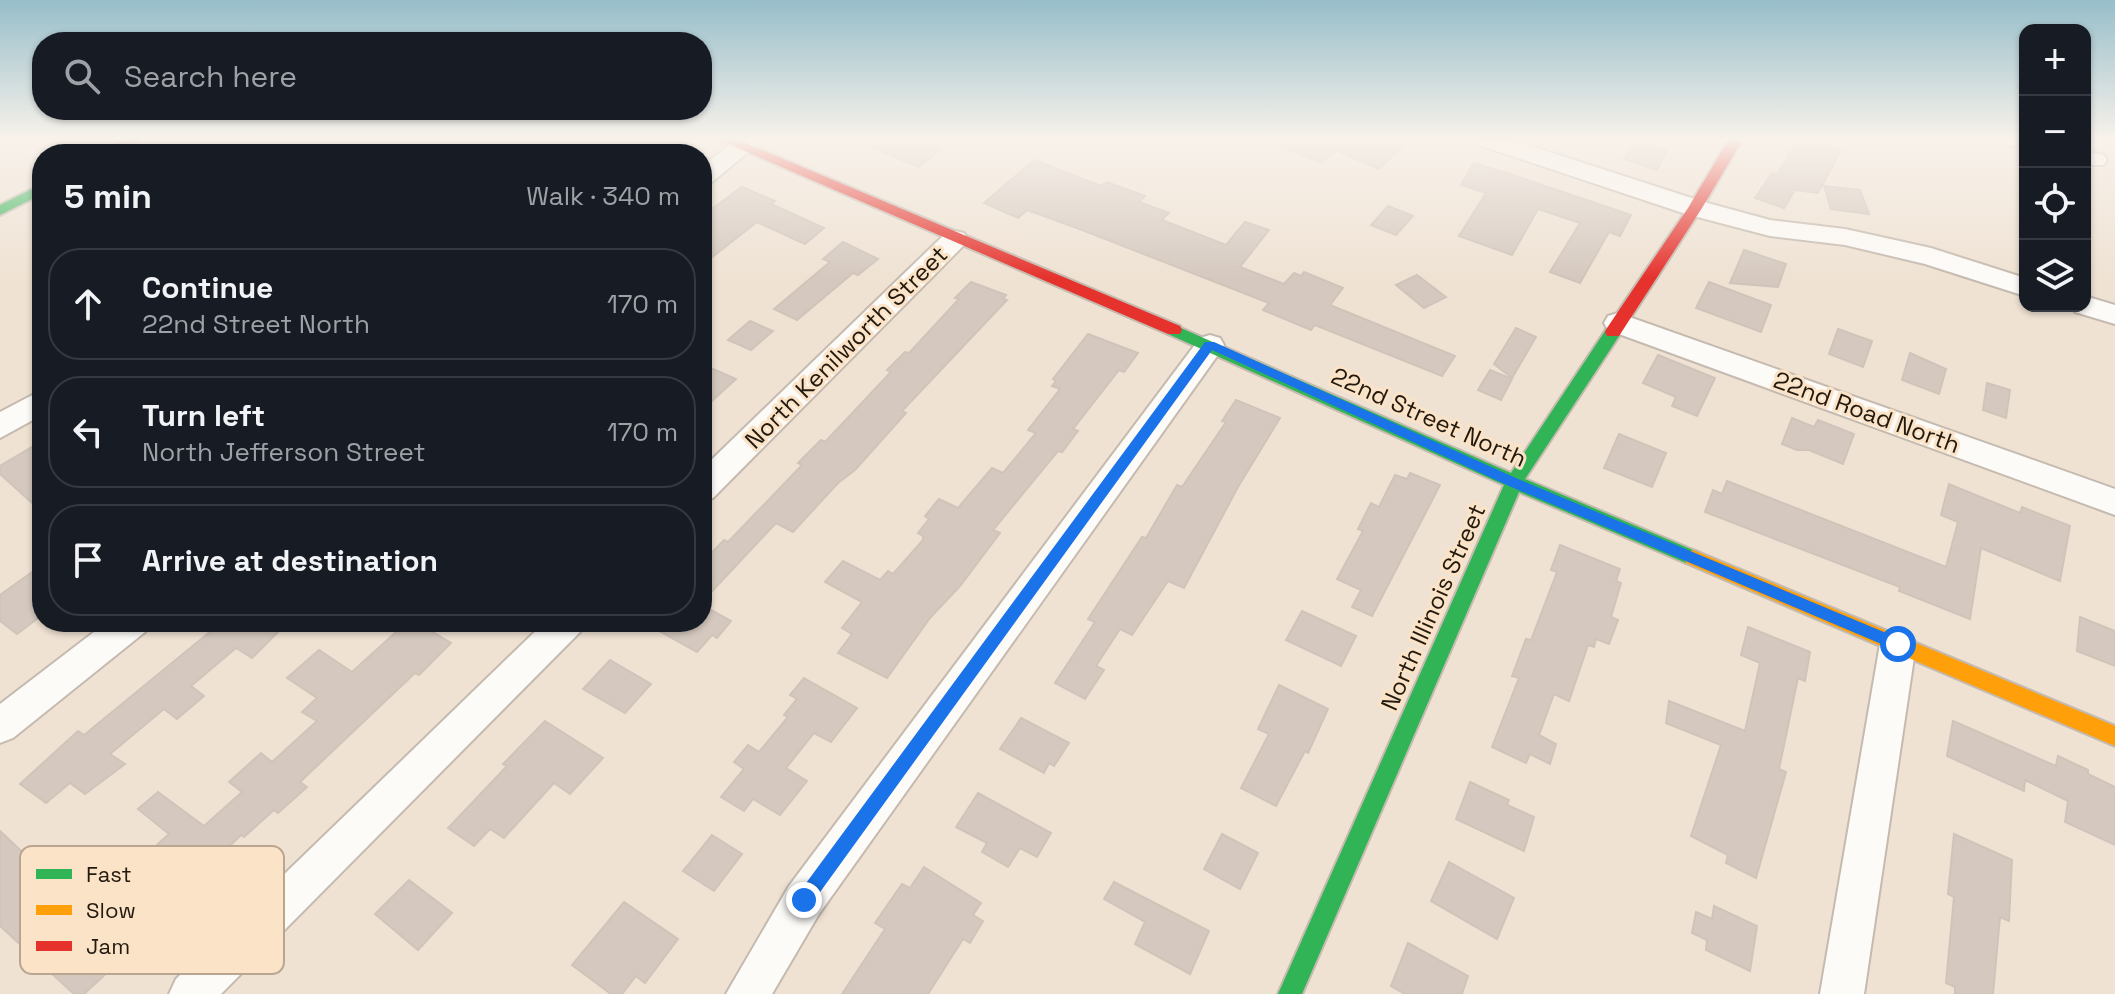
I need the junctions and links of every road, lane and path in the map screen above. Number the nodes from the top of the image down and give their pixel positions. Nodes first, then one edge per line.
1 (836, 185) edge
2 (1626, 185) edge
3 (1708, 185) edge
4 (32, 193) edge
5 (1695, 208) junction
6 (0, 211) edge
7 (955, 239) junction
8 (2019, 285) edge
9 (2091, 307) edge
10 (2115, 315) edge
11 (1618, 323) junction
12 (1210, 345) junction
13 (32, 407) edge
14 (0, 427) edge
15 (712, 479) edge
16 (1514, 482) junction
17 (2115, 502) edge
18 (120, 632) edge
19 (558, 632) edge
20 (1898, 644) junction
21 (0, 726) edge
22 (2115, 736) edge
23 (284, 902) edge
24 (211, 974) edge
25 (191, 994) edge
26 (748, 994) edge
27 (1290, 994) edge
28 (1842, 994) edge

1 - 7 street, 22nd Street North
2 - 5 street
3 - 5 street, North Illinois Street
4 - 6 street
5 - 8 street
5 - 11 street, North Illinois Street
7 - 12 street, 22nd Street North
7 - 15 street, North Kenilworth Street
9 - 10 street
11 - 16 street, North Illinois Street
11 - 17 street, 22nd Road North
12 - 16 street, 22nd Street North
12 - 26 street
13 - 14 street
16 - 20 street, 22nd Street North
16 - 27 street, North Illinois Street
18 - 21 street
19 - 23 street
20 - 22 street, 22nd Street North
20 - 28 street
24 - 25 street

